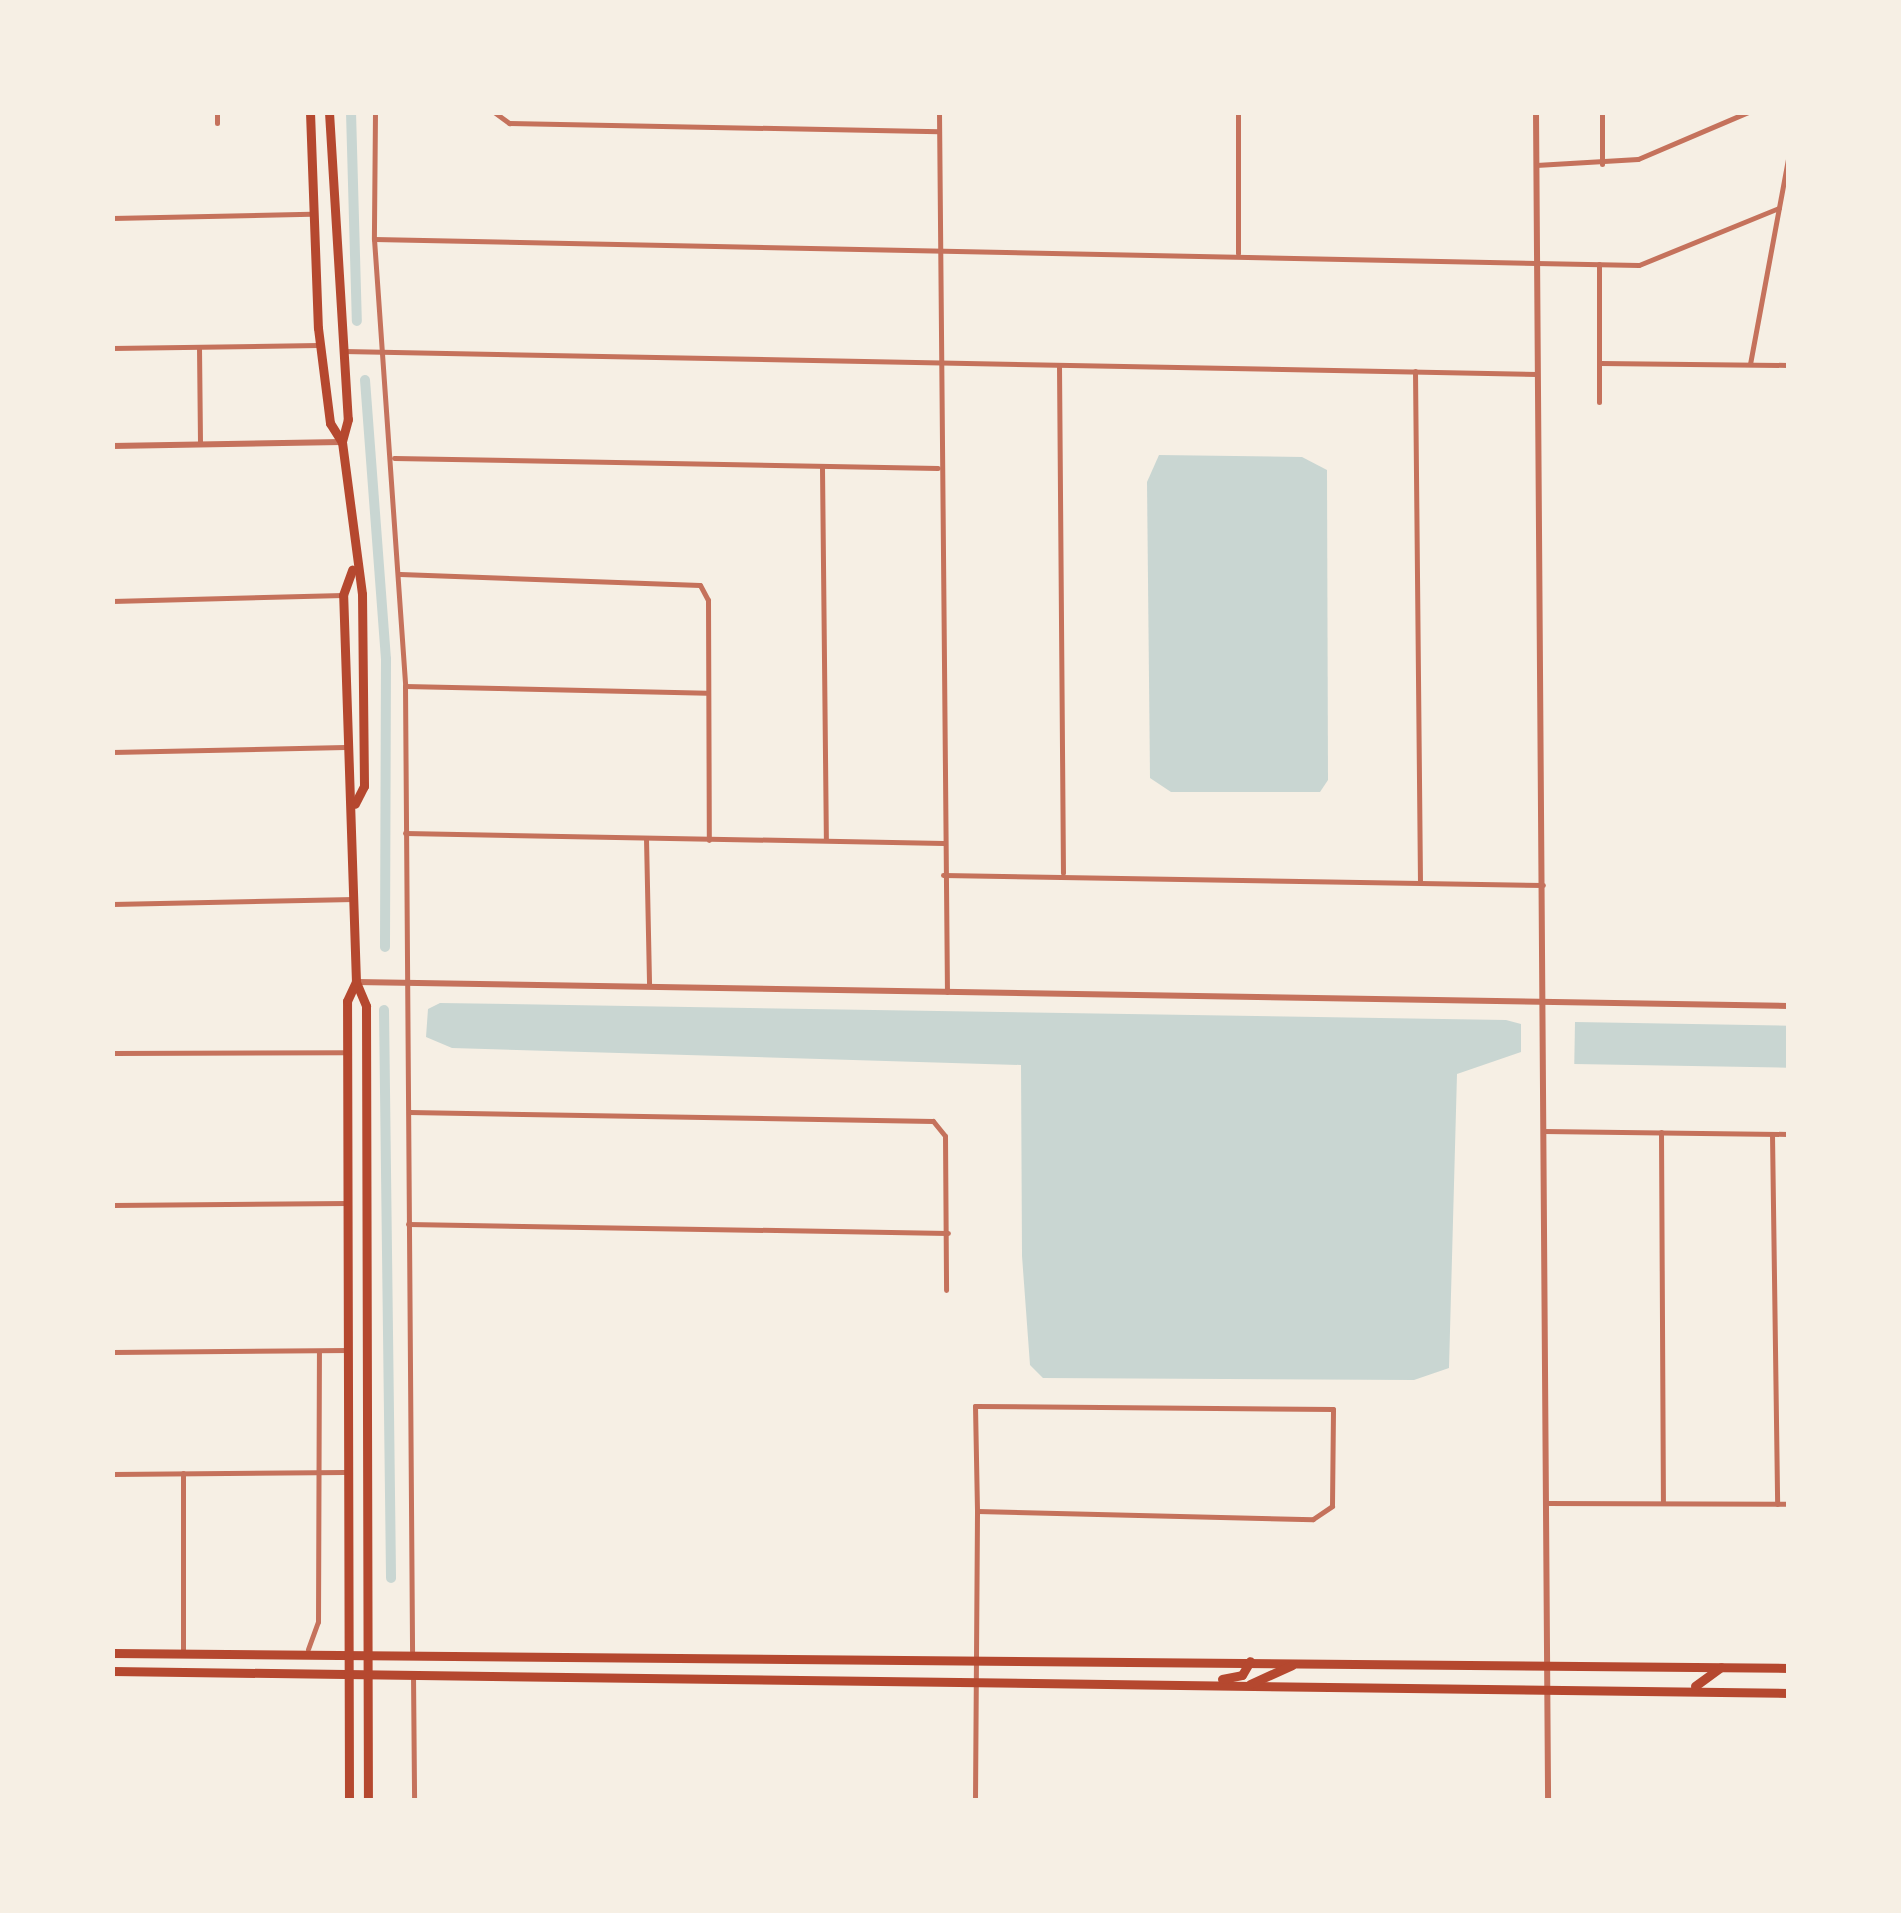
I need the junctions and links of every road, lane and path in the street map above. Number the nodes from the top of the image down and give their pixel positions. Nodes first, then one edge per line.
1 (217, 112) edge
2 (310, 112) edge
3 (329, 112) edge
4 (375, 112) edge
5 (494, 112) edge
6 (939, 112) edge
7 (1238, 112) edge
8 (1536, 112) edge
9 (1602, 112) edge
10 (1748, 112) edge
11 (217, 123) dead end
12 (939, 131) junction
13 (1788, 158) edge
14 (1602, 164) junction
15 (1536, 165) junction
16 (1778, 208) junction
17 (310, 214) junction
18 (112, 218) edge
19 (374, 239) junction
20 (939, 250) junction
21 (1238, 253) junction
22 (1536, 262) junction
23 (1599, 264) junction
24 (320, 345) junction
25 (199, 347) junction
26 (112, 348) edge
27 (340, 351) junction
28 (384, 351) junction
29 (1600, 363) junction
30 (941, 364) junction
31 (1750, 364) junction
32 (1788, 365) edge
33 (1059, 366) junction
34 (1415, 371) junction
35 (1540, 374) junction
36 (1599, 402) dead end
37 (342, 442) junction
38 (200, 445) junction
39 (112, 446) edge
40 (394, 458) junction
41 (822, 468) junction
42 (938, 468) junction
43 (352, 570) junction
44 (400, 574) junction
45 (343, 595) junction
46 (112, 600) edge
47 (405, 686) junction
48 (708, 693) junction
49 (345, 747) junction
50 (112, 752) edge
51 (355, 804) junction
52 (405, 832) junction
53 (646, 838) junction
54 (709, 840) junction
55 (826, 840) junction
56 (944, 843) junction
57 (1063, 874) junction
58 (943, 875) junction
59 (1420, 881) junction
60 (1542, 886) junction
61 (356, 900) junction
62 (112, 904) edge
63 (356, 982) junction
64 (406, 982) junction
65 (649, 986) junction
66 (947, 992) junction
67 (1543, 1002) junction
68 (1788, 1006) edge
69 (348, 1052) junction
70 (112, 1054) edge
71 (408, 1112) junction
72 (1543, 1131) junction
73 (1662, 1132) junction
74 (1772, 1134) junction
75 (1788, 1134) edge
76 (348, 1203) junction
77 (112, 1205) edge
78 (408, 1224) junction
79 (368, 1226) junction
80 (948, 1233) junction
81 (946, 1290) dead end
82 (349, 1350) junction
83 (320, 1351) junction
84 (112, 1352) edge
85 (370, 1376) junction
86 (318, 1472) junction
87 (345, 1472) junction
88 (183, 1473) junction
89 (112, 1474) edge
90 (1546, 1503) junction
91 (1663, 1503) junction
92 (1777, 1504) junction
93 (1788, 1504) edge
94 (978, 1511) junction
95 (308, 1649) junction
96 (347, 1649) junction
97 (371, 1650) junction
98 (183, 1651) junction
99 (412, 1651) junction
100 (112, 1654) edge
101 (976, 1657) junction
102 (1250, 1661) junction
103 (1314, 1662) junction
104 (1548, 1665) junction
105 (1721, 1667) junction
106 (347, 1668) junction
107 (1788, 1668) edge
108 (372, 1670) junction
109 (112, 1671) edge
110 (413, 1671) junction
111 (976, 1680) junction
112 (1185, 1683) junction
113 (1250, 1684) junction
114 (1548, 1689) junction
115 (1648, 1690) junction
116 (1788, 1693) edge
117 (349, 1800) edge
118 (368, 1800) edge
119 (414, 1800) edge
120 (975, 1800) edge
121 (1548, 1800) edge

1 - 11 street
2 - 17 main road
3 - 27 main road
4 - 19 street
5 - 12 street
6 - 12 street
7 - 21 street
8 - 15 street
9 - 14 street
10 - 14 street
12 - 20 street
13 - 16 street
14 - 15 street
15 - 22 street
16 - 23 street
16 - 31 street
17 - 18 street
17 - 24 main road
19 - 20 street
19 - 28 street
20 - 21 street
20 - 30 street
21 - 22 street
22 - 23 street
22 - 35 street
23 - 29 street
24 - 25 street
24 - 37 main road
25 - 26 street
25 - 38 street
27 - 28 street
27 - 37 main road
28 - 30 street
28 - 40 street
29 - 31 street
29 - 36 street
30 - 33 street
30 - 42 street
31 - 32 street
33 - 34 street
33 - 57 street
34 - 35 street
34 - 59 street
35 - 60 street
37 - 38 street
37 - 43 main road
38 - 39 street
40 - 41 street
40 - 44 street
41 - 42 street
41 - 55 street
42 - 56 street
43 - 45 main road
43 - 51 main road
44 - 47 street
44 - 48 street
45 - 46 street
45 - 49 main road
47 - 48 street
47 - 52 street
48 - 54 street
49 - 50 street
49 - 51 main road
51 - 61 main road
52 - 53 street
52 - 64 street
53 - 54 street
53 - 65 street
54 - 55 street
55 - 56 street
56 - 58 street
57 - 58 street
57 - 59 street
58 - 66 street
59 - 60 street
60 - 67 street
61 - 62 street
61 - 63 main road
63 - 64 street
63 - 69 main road
63 - 79 main road
64 - 65 street
64 - 71 street
65 - 66 street
66 - 67 street
67 - 68 street
67 - 72 street
69 - 70 street
69 - 76 main road
71 - 78 street
71 - 80 street
72 - 73 street
72 - 90 street
73 - 74 street
73 - 91 street
74 - 75 street
74 - 92 street
76 - 77 street
76 - 79 main road
76 - 82 main road
78 - 80 street
78 - 99 street
79 - 85 main road
80 - 81 street
82 - 83 street
82 - 85 main road
82 - 87 main road
83 - 84 street
83 - 86 street
85 - 97 main road
86 - 87 street
86 - 88 street
86 - 95 street
87 - 96 main road
88 - 89 street
88 - 98 street
90 - 91 street
90 - 104 street
91 - 92 street
92 - 93 street
94 - 94 street
94 - 101 street
95 - 96 main road
95 - 98 main road
96 - 97 main road
96 - 106 main road
97 - 99 main road
97 - 108 main road
98 - 100 main road
99 - 101 main road
101 - 102 main road
101 - 111 street
102 - 103 main road
102 - 112 main road
103 - 104 main road
103 - 113 main road
104 - 105 main road
104 - 114 street
105 - 107 main road
105 - 115 main road
106 - 108 main road
106 - 109 main road
106 - 117 main road
108 - 110 main road
108 - 118 main road
110 - 111 main road
110 - 119 street
111 - 112 main road
111 - 120 street
112 - 113 main road
113 - 114 main road
114 - 115 main road
114 - 121 street
115 - 116 main road

